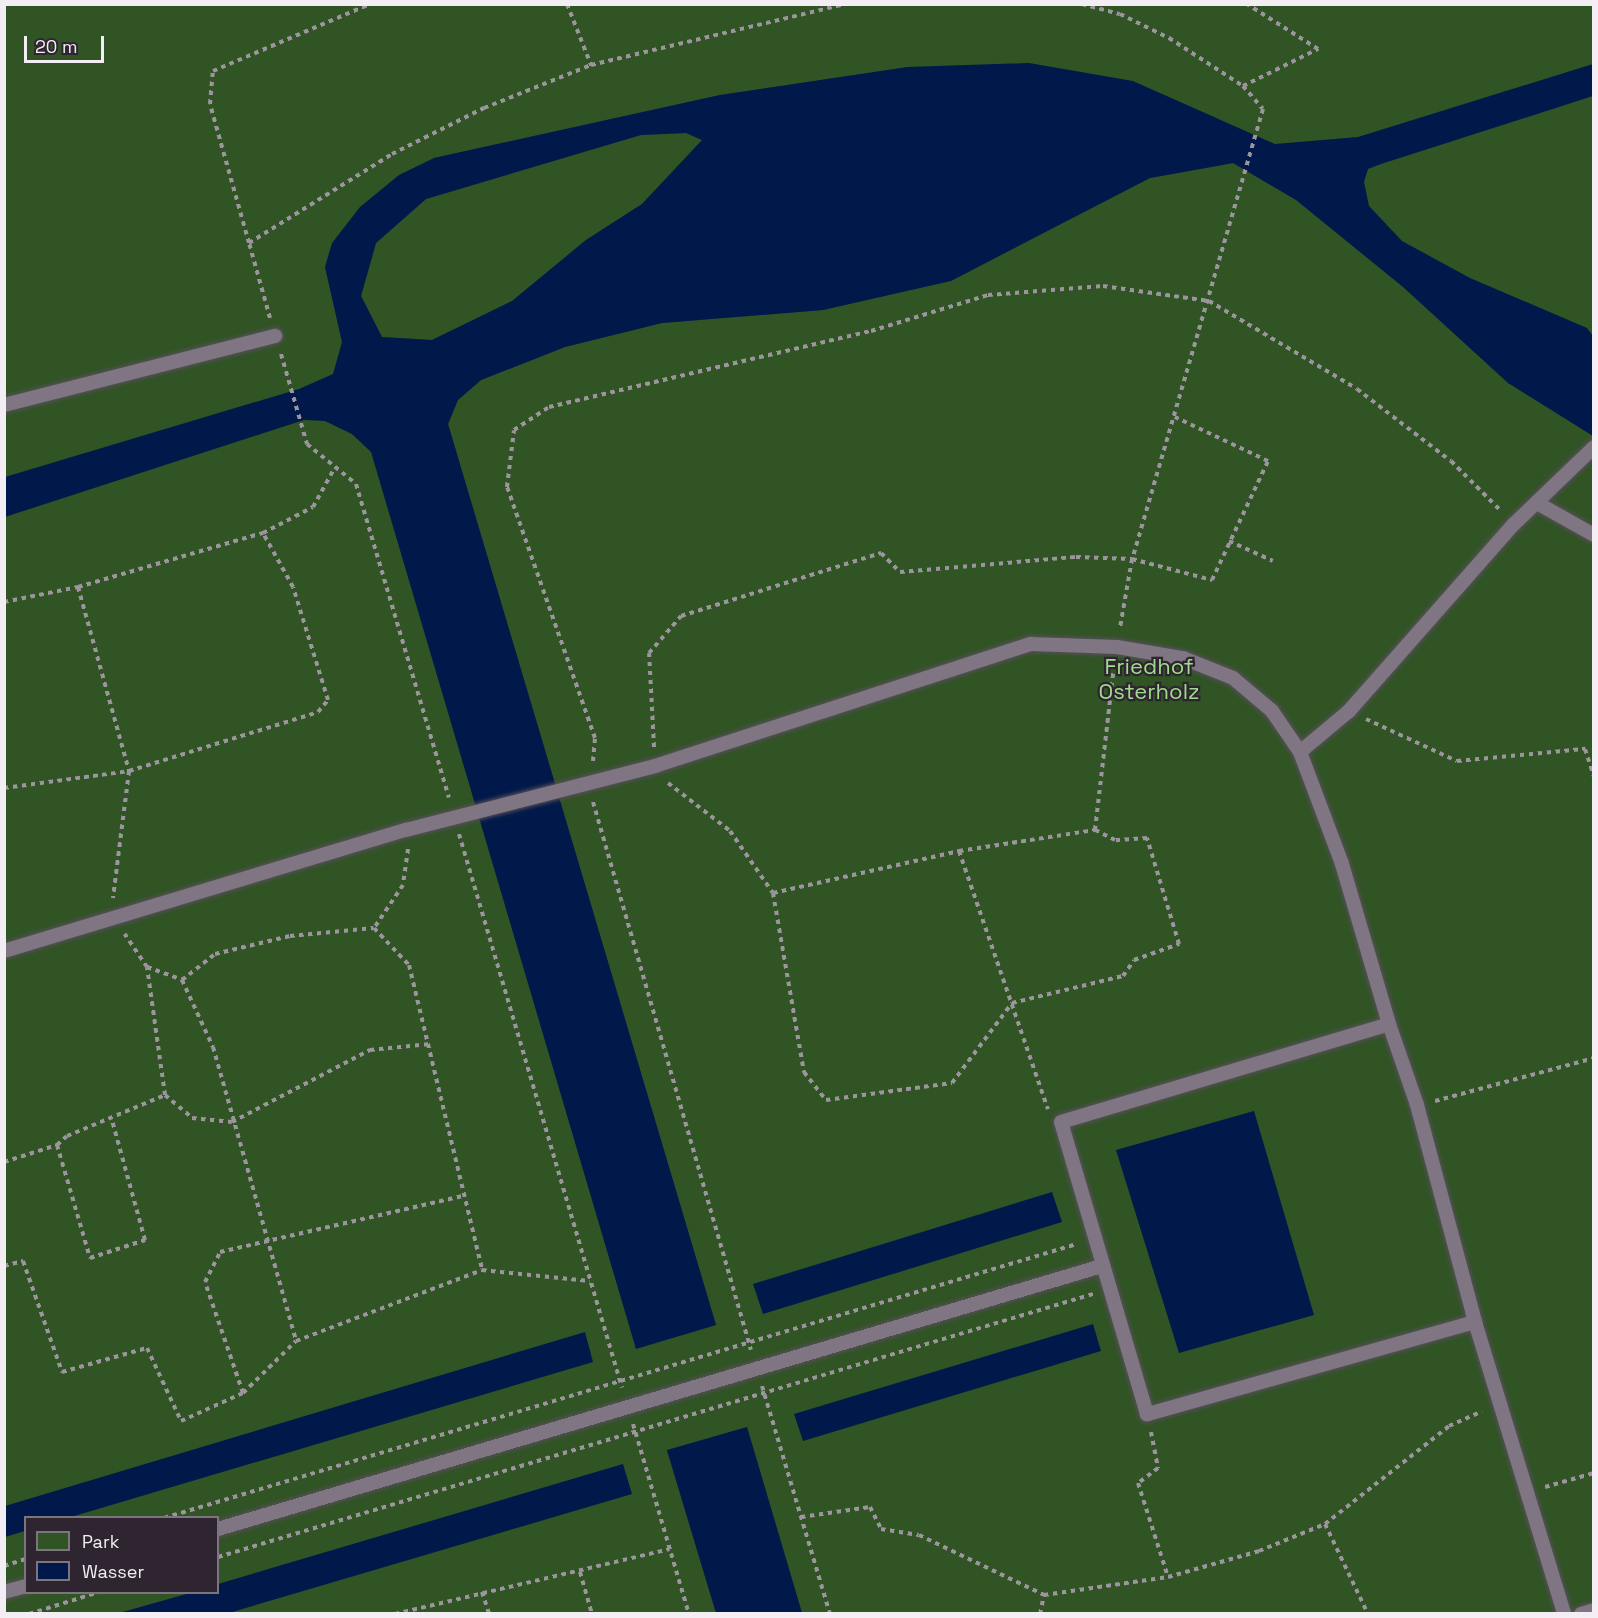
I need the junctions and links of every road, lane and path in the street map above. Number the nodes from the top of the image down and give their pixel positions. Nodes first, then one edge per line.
1 (370, 4) edge
2 (567, 4) edge
3 (846, 4) edge
4 (1082, 4) edge
5 (1248, 4) edge
6 (591, 66) junction
7 (1243, 86) junction
8 (249, 243) junction
9 (275, 336) junction
10 (4, 405) edge
11 (1175, 417) junction
12 (1593, 447) edge
13 (334, 469) junction
14 (1537, 502) junction
15 (263, 532) junction
16 (1593, 535) edge
17 (1229, 541) junction
18 (1131, 559) junction
19 (1273, 561) dead end
20 (78, 587) junction
21 (4, 602) edge
22 (1117, 647) junction
23 (1349, 711) junction
24 (1300, 752) junction
25 (655, 766) junction
26 (129, 771) junction
27 (1593, 777) edge
28 (4, 788) edge
29 (460, 815) junction
30 (406, 830) junction
31 (1095, 830) junction
32 (959, 851) junction
33 (773, 892) junction
34 (111, 915) junction
35 (374, 928) junction
36 (4, 951) edge
37 (147, 967) junction
38 (182, 980) junction
39 (1012, 1003) junction
40 (1389, 1024) junction
41 (429, 1044) junction
42 (1593, 1058) edge
43 (165, 1095) junction
44 (1418, 1105) junction
45 (112, 1120) junction
46 (232, 1122) junction
47 (1061, 1122) junction
48 (57, 1145) junction
49 (4, 1162) edge
50 (463, 1196) junction
51 (270, 1239) junction
52 (1095, 1239) junction
53 (4, 1266) edge
54 (1102, 1266) junction
55 (482, 1270) junction
56 (589, 1281) junction
57 (1110, 1289) junction
58 (1475, 1322) junction
59 (296, 1341) junction
60 (620, 1380) junction
61 (243, 1394) junction
62 (1499, 1403) junction
63 (628, 1408) junction
64 (1147, 1414) junction
65 (635, 1432) junction
66 (1593, 1473) edge
67 (1527, 1492) junction
68 (171, 1516) edge
69 (801, 1517) dead end
70 (1325, 1524) junction
71 (219, 1529) edge
72 (669, 1549) junction
73 (219, 1557) edge
74 (24, 1560) edge
75 (4, 1566) edge
76 (580, 1572) junction
77 (1168, 1577) junction
78 (24, 1587) edge
79 (4, 1592) edge
80 (482, 1592) junction
81 (96, 1594) edge
82 (1044, 1595) junction
83 (1593, 1610) edge
84 (408, 1612) edge
85 (29, 1614) edge
86 (395, 1614) edge
87 (489, 1614) edge
88 (592, 1614) edge
89 (689, 1614) edge
90 (1040, 1614) edge
91 (1368, 1614) edge
92 (1564, 1614) edge
93 (1581, 1614) edge

1 - 8 path
2 - 6 path
3 - 6 path
4 - 7 path
5 - 7 path
6 - 8 path
7 - 11 path
8 - 9 path
9 - 10 lane
9 - 13 path
11 - 17 path
11 - 18 path
12 - 14 lane
13 - 15 path
13 - 29 path
14 - 16 lane
14 - 23 lane
15 - 20 path
15 - 26 path
17 - 18 path
17 - 19 path
18 - 22 path
18 - 25 path
20 - 21 path
20 - 26 path
22 - 24 lane
22 - 25 lane
22 - 31 path
23 - 24 lane
23 - 27 path
24 - 40 lane
25 - 29 lane
25 - 33 path
26 - 28 path
26 - 34 path
29 - 30 lane
29 - 56 path
30 - 34 lane
30 - 35 path
31 - 32 path
31 - 39 path
32 - 33 path
32 - 39 path
33 - 39 path
34 - 36 lane
34 - 37 path
35 - 38 path
35 - 41 path
37 - 38 path
37 - 43 path
38 - 46 path
39 - 47 path
40 - 44 lane
40 - 47 lane
41 - 46 path
41 - 50 path
42 - 44 path
43 - 45 path
43 - 46 path
44 - 58 lane
45 - 48 path
45 - 48 path
46 - 51 path
47 - 52 lane
48 - 49 path
50 - 51 path
50 - 55 path
51 - 59 path
51 - 61 path
52 - 54 lane
52 - 60 path
53 - 61 path
54 - 57 lane
54 - 63 lane
55 - 56 path
55 - 59 path
56 - 60 path
57 - 64 lane
57 - 65 path
58 - 62 lane
58 - 64 lane
59 - 61 path
60 - 63 path
60 - 68 path
62 - 67 lane
62 - 70 path
63 - 65 path
63 - 71 lane
64 - 77 path
65 - 72 path
65 - 73 path
66 - 67 path
67 - 92 lane
69 - 82 path
70 - 77 path
70 - 91 path
72 - 76 path
72 - 89 path
74 - 75 path
76 - 80 path
76 - 88 path
77 - 82 path
78 - 79 lane
80 - 84 path
80 - 87 path
81 - 85 path
82 - 90 path
83 - 93 lane
84 - 86 path

